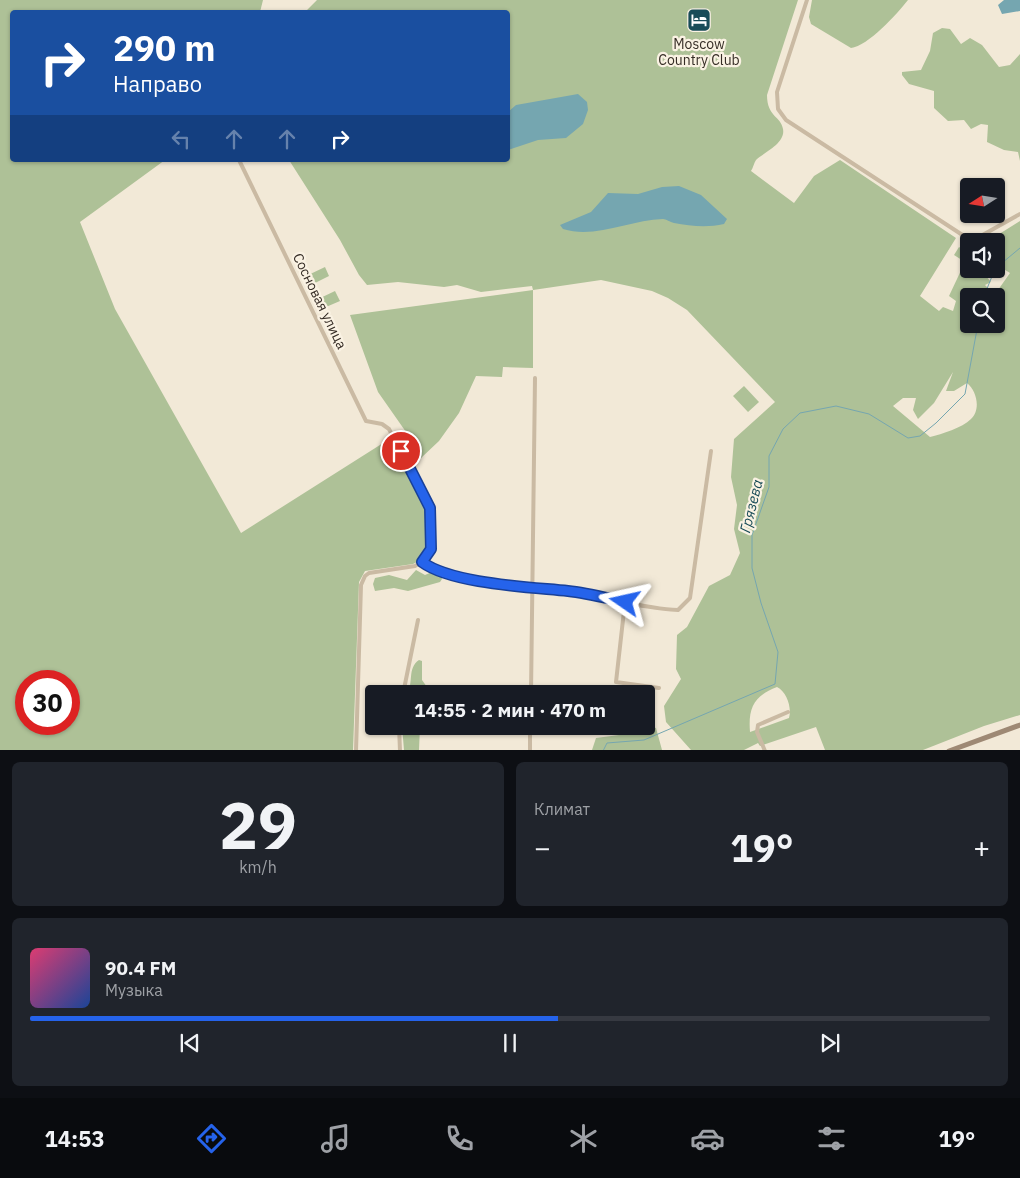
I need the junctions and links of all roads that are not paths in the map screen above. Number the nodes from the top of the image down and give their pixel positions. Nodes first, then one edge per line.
1 (807, 0) edge
2 (240, 162) edge
3 (1020, 214) edge
4 (535, 378) dead end
5 (711, 451) dead end
6 (422, 562) junction
7 (534, 589) junction
8 (625, 602) junction
9 (418, 620) dead end
10 (405, 685) edge
11 (531, 685) edge
12 (659, 688) dead end
13 (788, 712) dead end
14 (1020, 725) edge
15 (400, 735) edge
16 (530, 735) edge
17 (356, 750) edge
18 (400, 750) edge
19 (530, 750) edge
20 (765, 750) edge
21 (949, 750) edge

1 - 3 street
2 - 6 street, Сосновая улица
4 - 7 street
5 - 8 street
6 - 7 street
6 - 17 street
7 - 8 street
7 - 11 street
8 - 12 street
9 - 10 street
13 - 20 street
14 - 21 street
15 - 18 street
16 - 19 street

